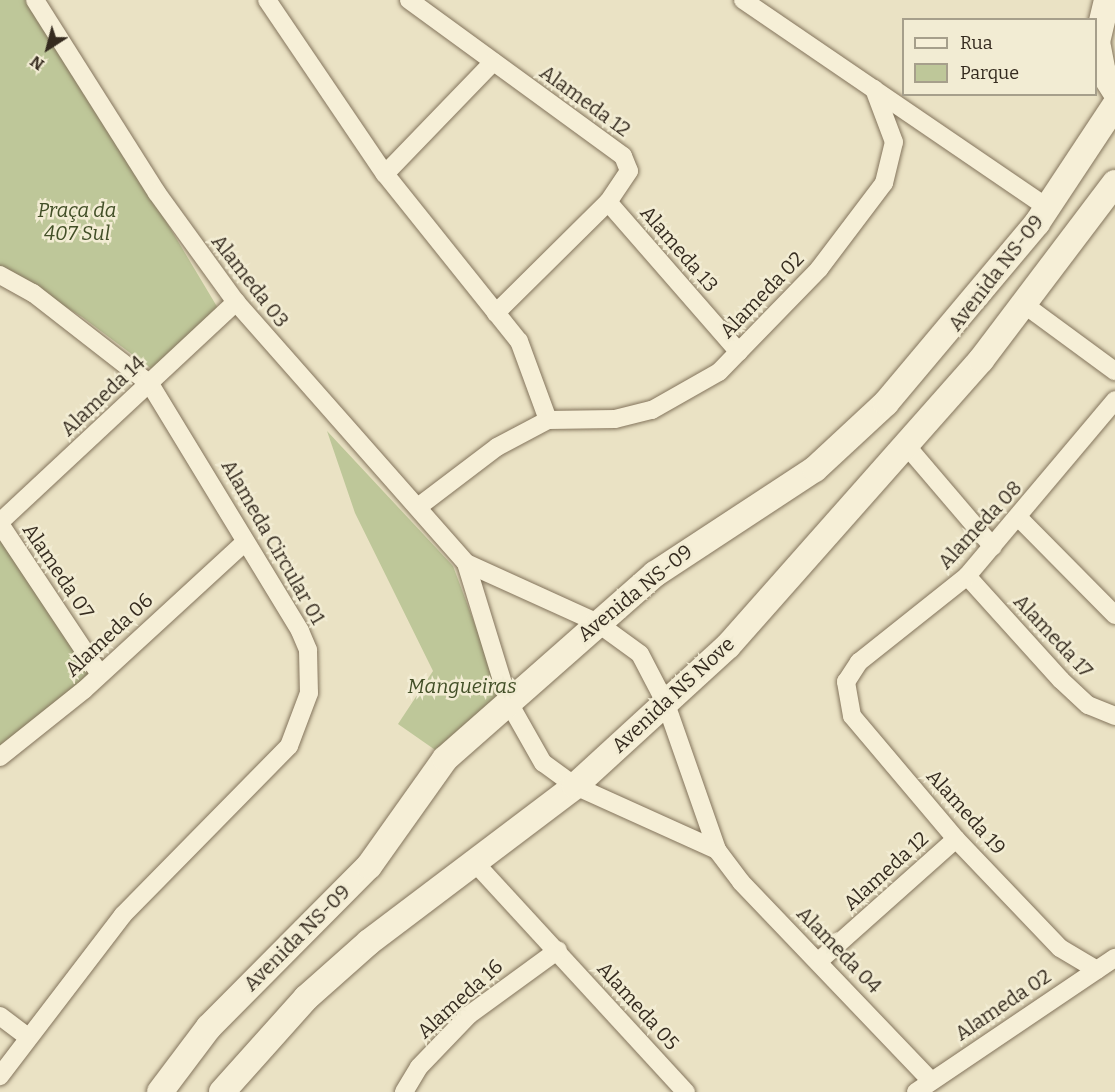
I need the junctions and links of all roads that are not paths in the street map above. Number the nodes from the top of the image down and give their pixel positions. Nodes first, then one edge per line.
1 (35, 0) edge
2 (267, 0) edge
3 (409, 0) edge
4 (743, 0) edge
5 (1098, 4) edge
6 (494, 62) junction
7 (874, 89) junction
8 (1115, 91) edge
9 (1115, 105) edge
10 (386, 174) junction
11 (1115, 183) edge
12 (608, 202) junction
13 (1048, 208) junction
14 (1068, 242) joint
15 (0, 274) edge
16 (236, 302) junction
17 (1025, 305) junction
18 (496, 312) junction
19 (740, 352) junction
20 (1115, 371) edge
21 (150, 384) junction
22 (1115, 400) edge
23 (548, 420) junction
24 (905, 444) junction
25 (418, 507) junction
26 (1020, 519) junction
27 (0, 523) edge
28 (245, 542) junction
29 (993, 547) junction
30 (466, 563) junction
31 (968, 576) junction
32 (1115, 615) edge
33 (597, 622) junction
34 (859, 662) joint
35 (99, 673) junction
36 (509, 703) junction
37 (666, 704) junction
38 (1115, 716) edge
39 (0, 757) edge
40 (575, 786) junction
41 (956, 839) junction
42 (717, 850) junction
43 (477, 865) junction
44 (558, 950) junction
45 (1115, 958) edge
46 (820, 960) junction
47 (1097, 970) junction
48 (0, 1016) edge
49 (27, 1036) junction
50 (0, 1076) edge
51 (923, 1086) edge
52 (160, 1092) edge
53 (222, 1092) edge
54 (404, 1092) edge
55 (686, 1092) edge

1 - 16 street, Alameda 03
2 - 10 street
3 - 6 street, Alameda 12
4 - 7 street
5 - 8 street
6 - 10 street
6 - 12 street, Alameda 12
7 - 13 street
7 - 19 street, Alameda 02
9 - 13 street, Avenida NS-09
10 - 18 street
11 - 14 street, Avenida NS-09
12 - 18 street, Alameda 12
12 - 19 street, Alameda 13
13 - 33 street, Avenida NS-09
14 - 17 street, Avenida NS Nove
15 - 21 street, Alameda Circular 01
16 - 21 street, Alameda 14
16 - 25 street, Alameda 03
17 - 20 street
17 - 24 street, Avenida NS Nove
18 - 23 street
19 - 23 street, Alameda 02
21 - 27 street, Alameda 14
21 - 28 street, Alameda Circular 01
22 - 26 street, Alameda 08
23 - 25 street, Alameda 02
24 - 29 street
24 - 37 street, Avenida NS Nove
25 - 30 street, Alameda 03
26 - 29 street, Alameda 08
26 - 32 street
27 - 35 street, Alameda 07
28 - 35 street, Alameda 06
28 - 49 street, Alameda Circular 01
29 - 31 street, Alameda 08
30 - 33 street
30 - 36 street
31 - 34 street, Alameda 08
31 - 38 street, Alameda 17
33 - 36 street, Avenida NS-09
33 - 37 street
34 - 41 street, Alameda 19
35 - 39 street, Alameda 06
36 - 40 street
36 - 52 street, Avenida NS-09
37 - 40 street, Avenida NS Nove
37 - 42 street
40 - 42 street
40 - 43 street, Avenida NS Nove
41 - 46 street, Alameda 12
41 - 47 street, Alameda 19
42 - 46 street, Alameda 04
43 - 44 street, Alameda 05
43 - 53 street, Avenida NS Nove
44 - 54 street, Alameda 16
44 - 55 street, Alameda 05
45 - 47 street, Alameda 02
46 - 51 street, Alameda 04
47 - 51 street, Alameda 02
48 - 49 street
49 - 50 street, Alameda Circular 01

